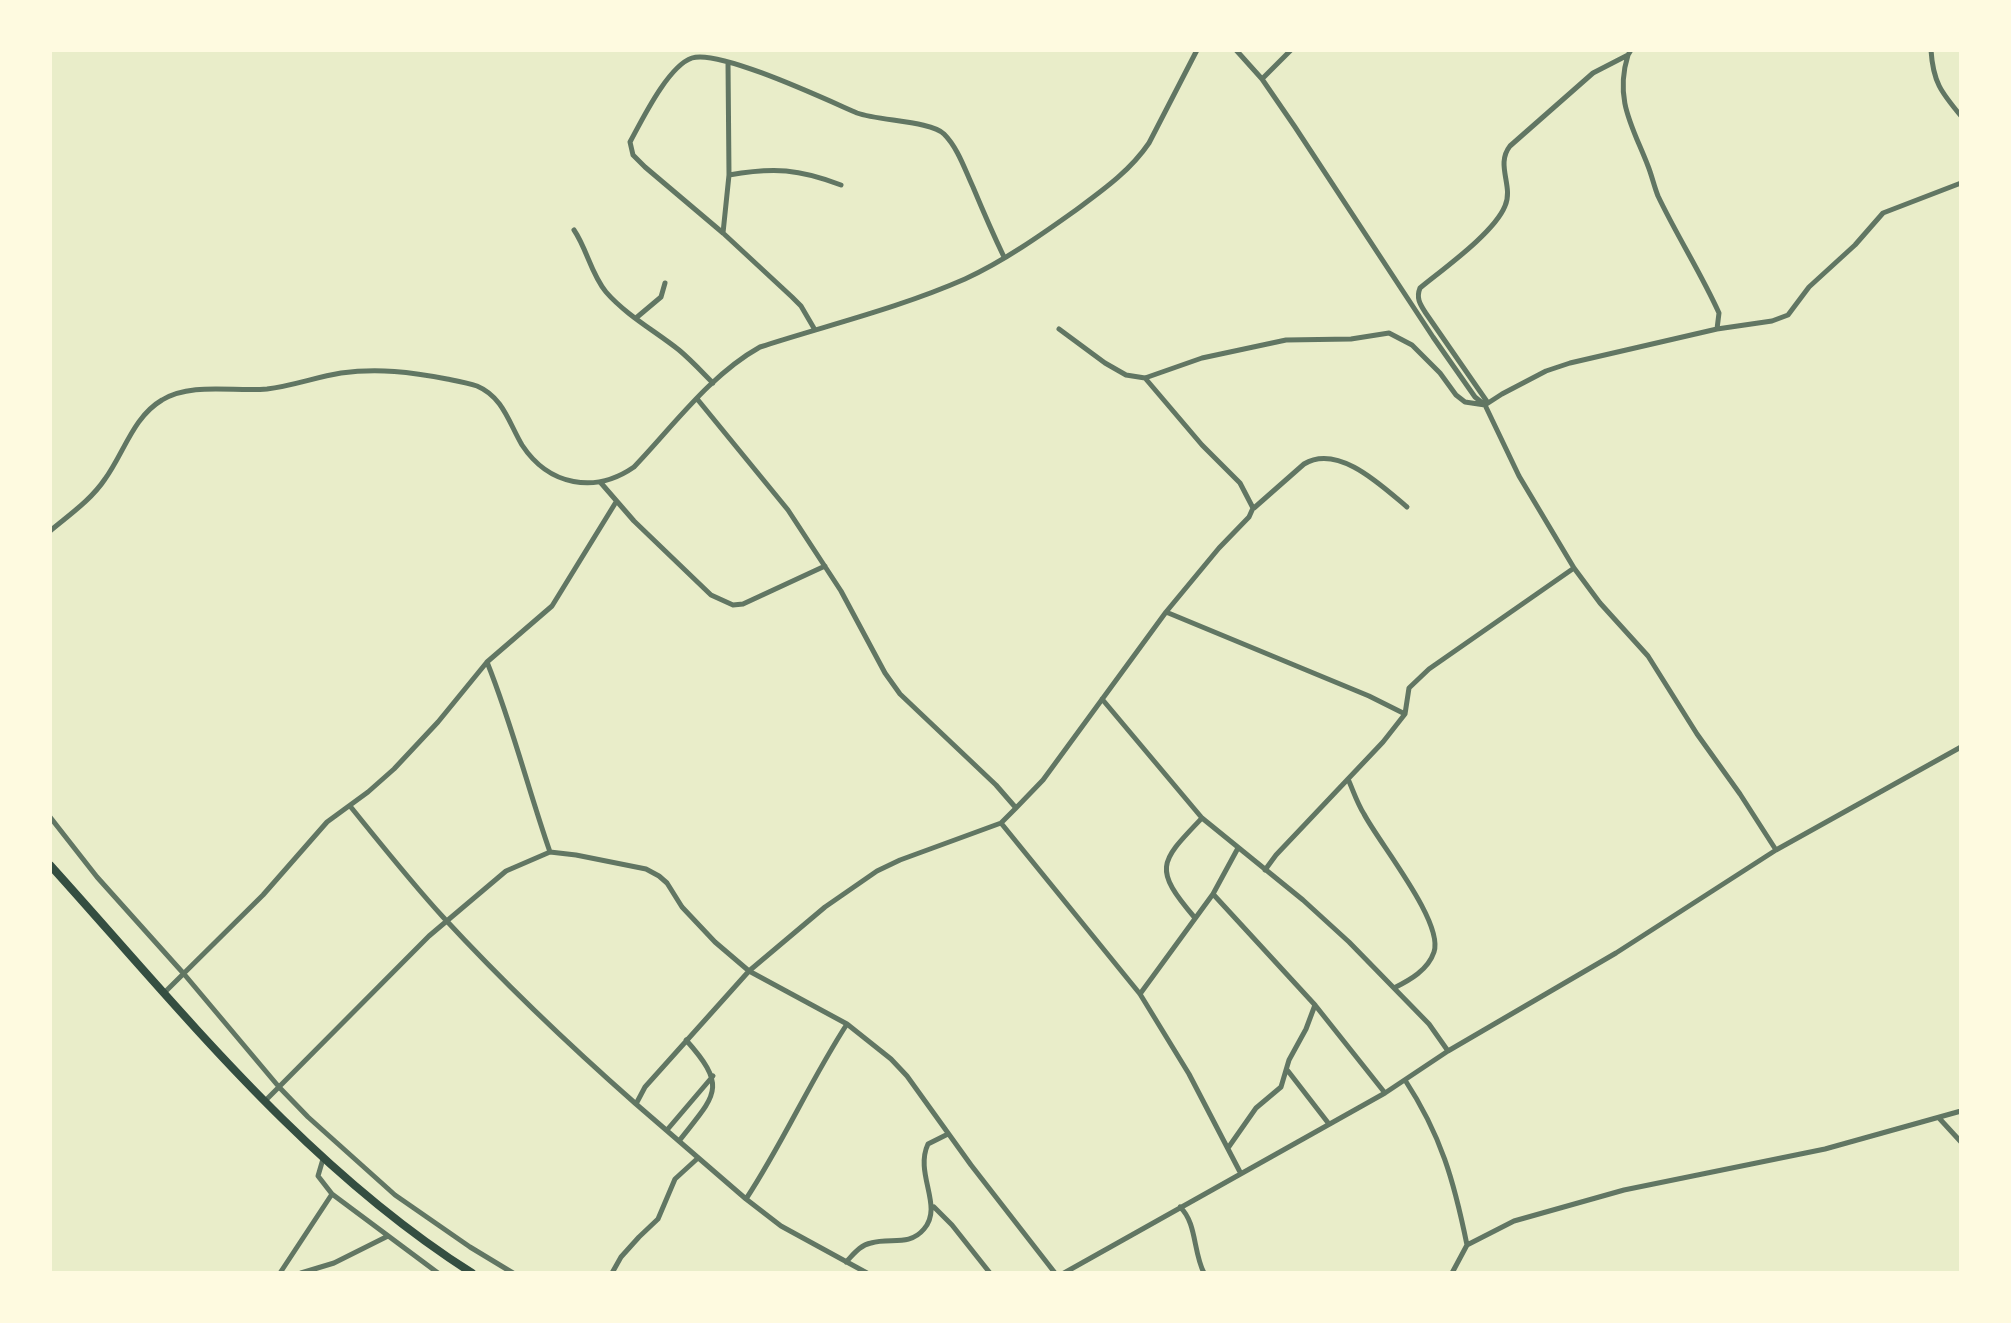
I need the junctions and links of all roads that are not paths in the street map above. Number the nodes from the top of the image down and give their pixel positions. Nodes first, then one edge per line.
1 (1197, 50) edge
2 (1236, 50) edge
3 (1291, 50) edge
4 (1931, 50) edge
5 (1630, 53) edge
6 (728, 62) junction
7 (1262, 79) junction
8 (1961, 116) edge
9 (729, 175) junction
10 (1961, 183) edge
11 (842, 184) dead end
12 (574, 230) dead end
13 (724, 232) junction
14 (1004, 257) junction
15 (665, 283) dead end
16 (636, 318) junction
17 (1058, 329) dead end
18 (1717, 329) junction
19 (815, 330) junction
20 (1145, 378) junction
21 (713, 382) junction
22 (698, 400) junction
23 (1487, 404) junction
24 (601, 483) junction
25 (616, 502) junction
26 (1407, 507) dead end
27 (1253, 508) junction
28 (50, 532) edge
29 (826, 566) junction
30 (1574, 568) junction
31 (1166, 612) junction
32 (487, 662) junction
33 (1102, 699) junction
34 (1404, 714) junction
35 (1961, 747) edge
36 (1348, 778) junction
37 (350, 806) junction
38 (1016, 808) junction
39 (50, 817) edge
40 (1202, 818) junction
41 (1000, 822) junction
42 (1238, 848) junction
43 (1776, 850) junction
44 (550, 852) junction
45 (50, 865) edge
46 (1265, 870) junction
47 (1213, 894) junction
48 (1195, 918) junction
49 (446, 920) junction
50 (749, 971) junction
51 (184, 974) junction
52 (1394, 988) junction
53 (165, 992) junction
54 (1140, 994) junction
55 (1315, 1005) junction
56 (847, 1024) junction
57 (686, 1040) junction
58 (1448, 1051) junction
59 (1287, 1070) junction
60 (713, 1076) junction
61 (1406, 1080) junction
62 (279, 1087) junction
63 (1385, 1093) junction
64 (265, 1101) junction
65 (636, 1104) junction
66 (1961, 1111) edge
67 (1938, 1118) junction
68 (1329, 1124) junction
69 (667, 1130) junction
70 (948, 1134) junction
71 (679, 1140) junction
72 (1961, 1142) edge
73 (1228, 1148) junction
74 (698, 1158) junction
75 (324, 1160) junction
76 (1240, 1172) junction
77 (332, 1194) junction
78 (746, 1199) junction
79 (932, 1205) junction
80 (1180, 1206) junction
81 (388, 1236) junction
82 (1467, 1244) junction
83 (846, 1262) junction
84 (854, 1267) junction
85 (280, 1273) edge
86 (301, 1273) edge
87 (438, 1273) edge
88 (472, 1273) edge
89 (512, 1273) edge
90 (612, 1273) edge
91 (844, 1273) edge
92 (866, 1273) edge
93 (990, 1273) edge
94 (1055, 1273) edge
95 (1064, 1273) edge
96 (1204, 1273) edge
97 (1452, 1273) edge

1 - 14 street
2 - 7 street
3 - 7 street
4 - 8 street
5 - 18 street
5 - 23 street
6 - 9 street
6 - 13 street
6 - 14 street
7 - 23 street
9 - 11 street
9 - 13 street
10 - 18 street
12 - 16 street
13 - 19 street
14 - 19 street
15 - 16 street
16 - 21 street
17 - 20 street
18 - 23 street
19 - 21 street
20 - 23 street
20 - 27 street
21 - 22 street
22 - 24 street
22 - 29 street
23 - 30 street
24 - 25 street
24 - 28 street
25 - 29 street
25 - 32 street
26 - 27 street
27 - 31 street
29 - 38 street
30 - 34 street
30 - 43 street
31 - 33 street
31 - 34 street
32 - 37 street
32 - 44 street
33 - 38 street
33 - 40 street
34 - 36 street
35 - 43 street
36 - 46 street
36 - 52 street
37 - 49 street
37 - 51 street
38 - 41 street
39 - 51 street
40 - 42 street
40 - 48 street
41 - 50 street
41 - 54 street
42 - 46 street
42 - 47 street
43 - 58 street
44 - 49 street
44 - 50 street
45 - 53 highway
46 - 52 street
47 - 48 street
47 - 55 street
48 - 54 street
49 - 62 street
49 - 65 street
50 - 56 street
50 - 57 street
51 - 53 street
51 - 62 street
52 - 58 street
53 - 64 highway
54 - 73 street
55 - 59 street
55 - 63 street
56 - 70 street
56 - 78 street
57 - 60 street
57 - 65 street
58 - 61 street
59 - 68 street
59 - 73 street
60 - 69 street
60 - 71 street
61 - 63 street
61 - 82 street
62 - 64 street
62 - 89 street
63 - 68 street
64 - 75 highway
65 - 69 street
66 - 67 street
67 - 72 street
67 - 82 street
68 - 76 street
69 - 71 street
70 - 79 street
70 - 94 street
71 - 74 street
73 - 76 street
74 - 78 street
74 - 90 street
75 - 77 street
75 - 88 highway
76 - 80 street
77 - 81 street
77 - 85 street
78 - 83 street
79 - 83 street
79 - 93 street
80 - 95 street
80 - 96 street
81 - 86 street
81 - 87 street
82 - 97 street
83 - 84 street
84 - 91 street
84 - 92 street

